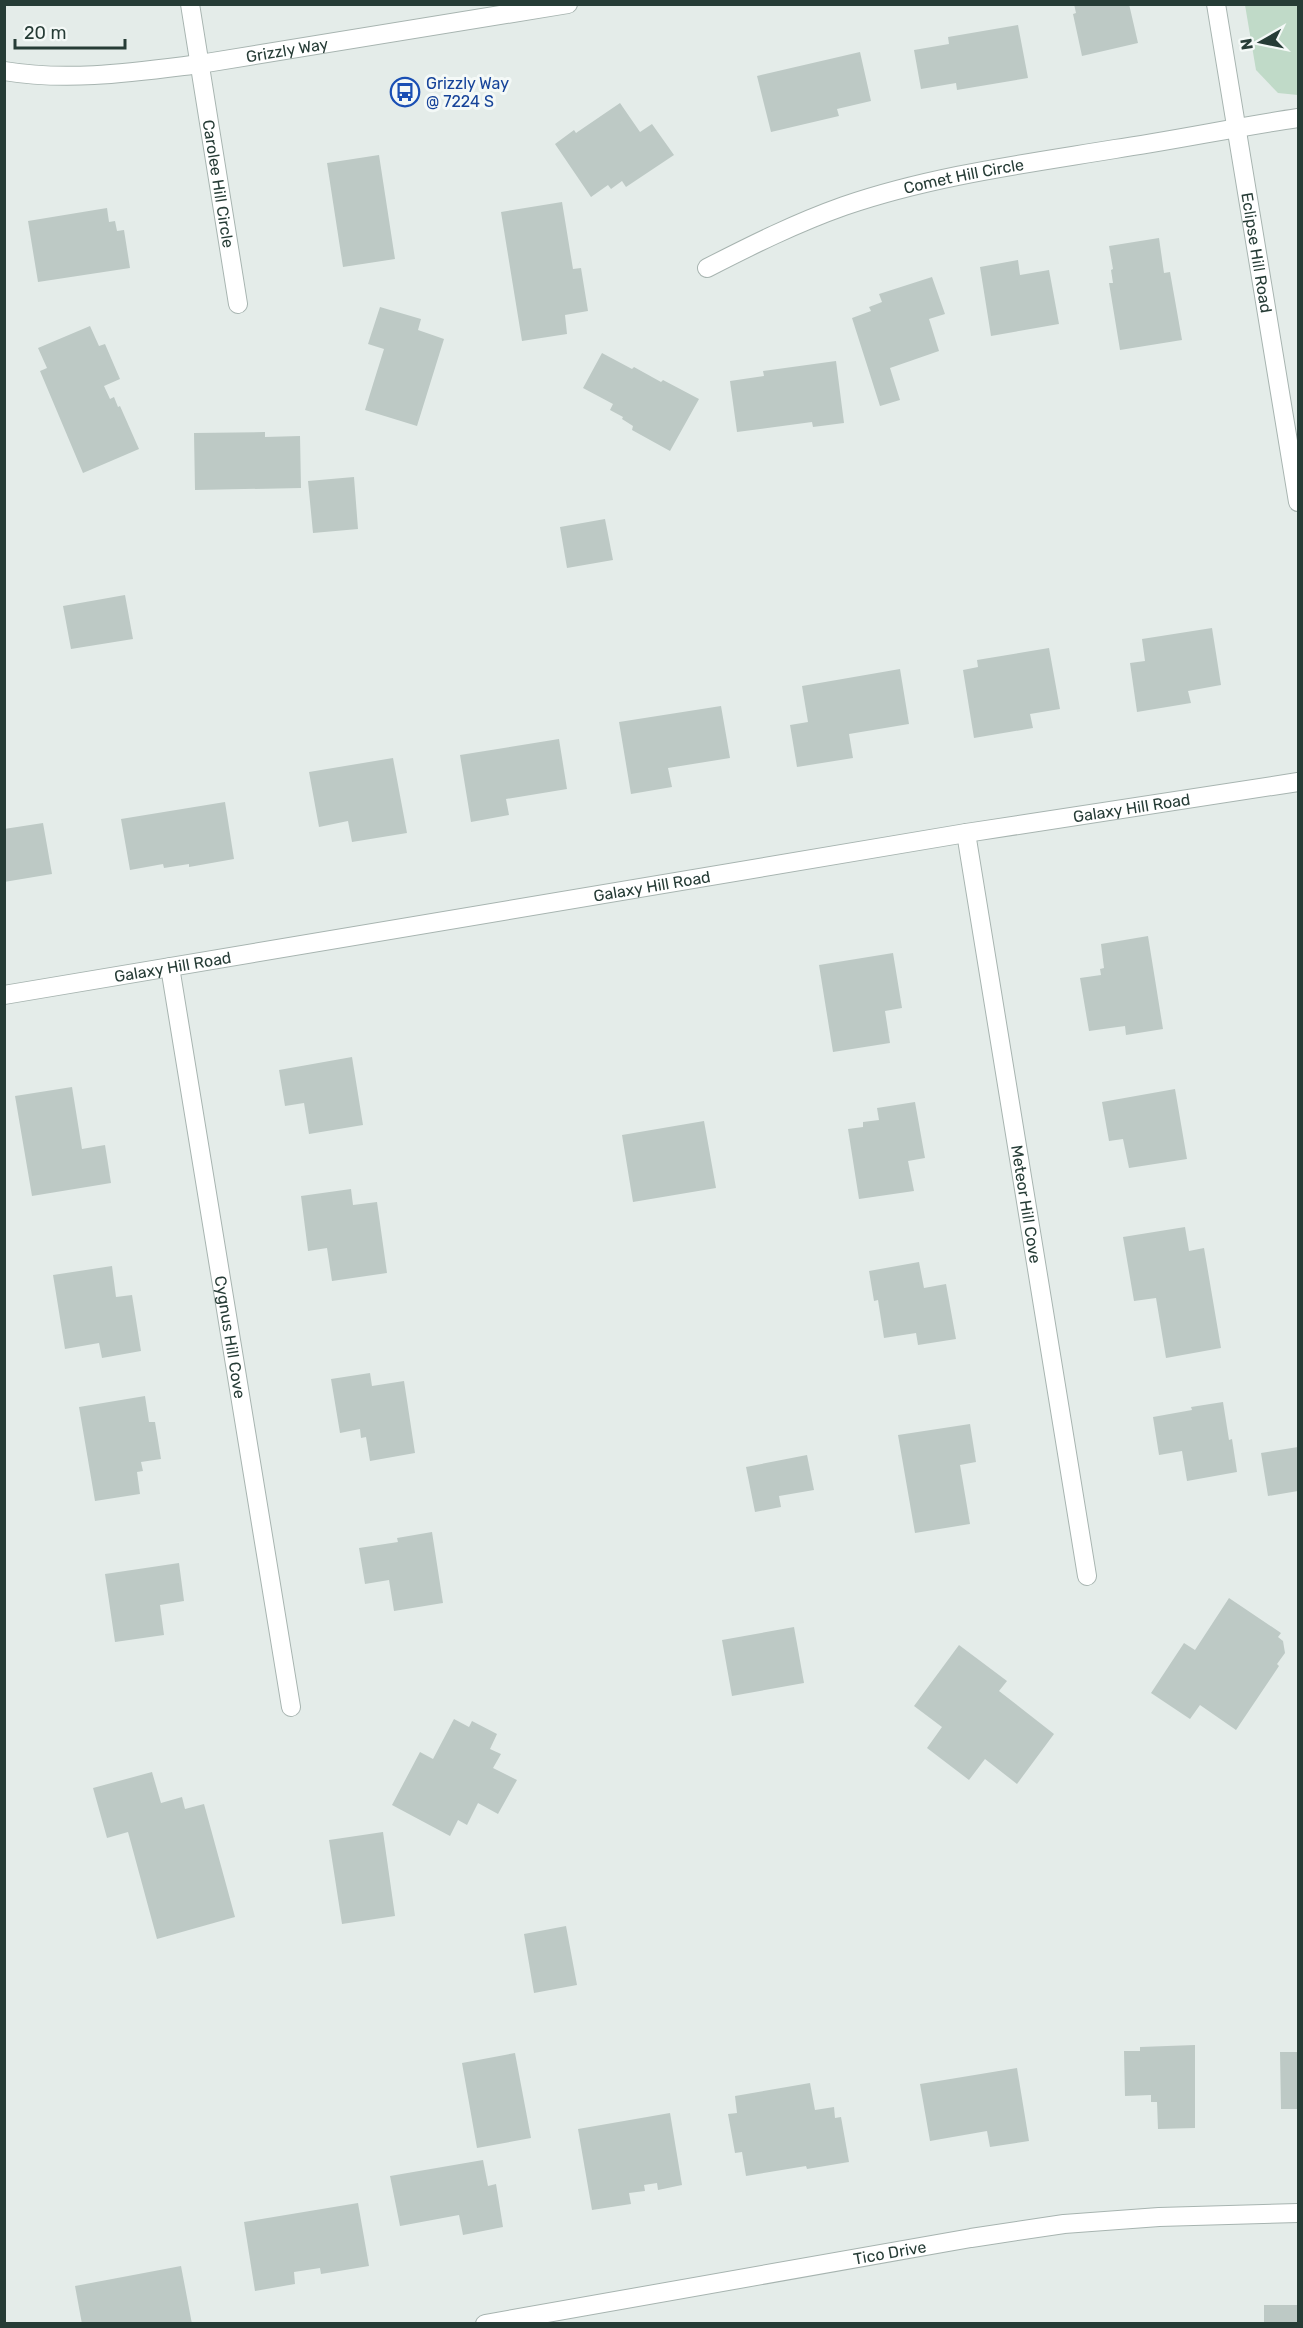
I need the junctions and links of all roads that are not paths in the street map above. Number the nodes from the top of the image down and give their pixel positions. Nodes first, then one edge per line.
1 (190, 4) edge
2 (568, 4) edge
3 (1216, 4) edge
4 (200, 64) junction
5 (4, 71) edge
6 (1299, 118) edge
7 (1236, 129) junction
8 (707, 268) dead end
9 (238, 304) dead end
10 (1299, 502) edge
11 (1299, 782) edge
12 (966, 833) junction
13 (170, 967) junction
14 (4, 995) edge
15 (1087, 1576) dead end
16 (291, 1707) dead end
17 (1299, 2213) edge
18 (485, 2324) edge

1 - 4 street, Carolee Hill Circle
2 - 4 street, Grizzly Way
3 - 7 street, Eclipse Hill Road
4 - 5 street, Grizzly Way
4 - 9 street, Carolee Hill Circle
6 - 7 street, Comet Hill Circle
7 - 8 street, Comet Hill Circle
7 - 10 street, Eclipse Hill Road
11 - 12 street, Galaxy Hill Road
12 - 13 street, Galaxy Hill Road
12 - 15 street, Meteor Hill Cove
13 - 14 street, Galaxy Hill Road
13 - 16 street, Cygnus Hill Cove
17 - 18 street, Tico Drive

